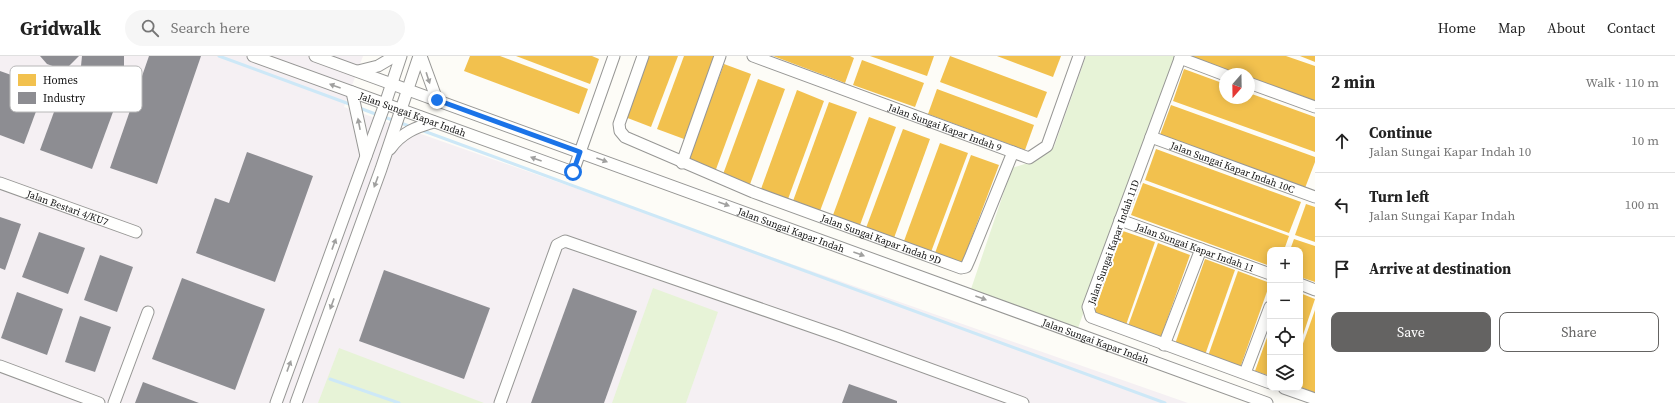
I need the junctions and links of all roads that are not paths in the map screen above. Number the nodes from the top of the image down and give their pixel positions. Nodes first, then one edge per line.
1 (253, 56) edge
2 (315, 56) edge
3 (395, 56) edge
4 (401, 56) edge
5 (420, 56) edge
6 (614, 56) edge
7 (643, 56) edge
8 (720, 56) edge
9 (752, 56) edge
10 (1079, 56) edge
11 (1181, 57) edge
12 (358, 71) junction
13 (1219, 73) edge
14 (392, 83) junction
15 (1255, 85) edge
16 (407, 89) junction
17 (352, 92) junction
18 (437, 100) junction
19 (1315, 107) edge
20 (384, 108) junction
21 (399, 113) junction
22 (434, 122) junction
23 (1151, 136) junction
24 (580, 152) junction
25 (1013, 152) junction
26 (385, 155) junction
27 (366, 156) junction
28 (682, 163) junction
29 (0, 183) edge
30 (1315, 197) edge
31 (1120, 220) junction
32 (136, 232) dead end
33 (1200, 249) junction
34 (1267, 273) edge
35 (1303, 285) edge
36 (1315, 290) edge
37 (148, 312) dead end
38 (1267, 315) edge
39 (1164, 345) junction
40 (0, 366) edge
41 (1245, 373) junction
42 (1267, 382) edge
43 (1293, 391) edge
44 (1315, 398) edge
45 (99, 403) edge
46 (114, 403) edge
47 (276, 403) edge
48 (296, 403) edge
49 (500, 403) edge
50 (1023, 403) edge
51 (1268, 403) edge

17 -> 1 street, Jalan Sungai Kapar Indah
2 - 12 street, Jalan Sungai Kapar Indah
3 - 12 street
4 - 14 street
5 - 16 street
5 -> 18 street
6 - 24 street
7 - 28 street
8 - 28 street
9 - 25 street, Jalan Sungai Kapar Indah 9
10 - 25 street, Jalan Sungai Kapar Indah 9
11 - 13 street
11 - 23 street, Jalan Sungai Kapar Indah 11D
12 - 14 street, Jalan Sungai Kapar Indah
14 - 16 street, Jalan Sungai Kapar Indah
14 - 20 street
15 - 19 street
16 - 18 street, Jalan Sungai Kapar Indah
16 - 21 street
17 - 20 street, Jalan Sungai Kapar Indah
27 -> 17 street
18 - 24 street, Jalan Sungai Kapar Indah
20 - 21 street, Jalan Sungai Kapar Indah
20 - 27 street
21 - 22 street, Jalan Sungai Kapar Indah
21 - 26 street
24 -> 22 street, Jalan Sungai Kapar Indah
22 - 26 street
23 - 30 street, Jalan Sungai Kapar Indah 10C
23 - 31 street, Jalan Sungai Kapar Indah 11D
24 -> 51 street, Jalan Sungai Kapar Indah
25 - 28 street, Jalan Sungai Kapar Indah 9D
26 -> 48 street
47 -> 27 street
29 - 32 street, Jalan Bestari 4/KU7
31 - 33 street, Jalan Sungai Kapar Indah 11
31 - 39 street, Jalan Sungai Kapar Indah 11D
33 - 34 street, Jalan Sungai Kapar Indah 11
33 - 39 street
35 - 36 street
37 - 46 street
38 - 41 street
39 - 41 street, Jalan Sungai Kapar Indah 11D
40 - 45 street
41 - 42 street, Jalan Sungai Kapar Indah 11D
43 - 44 street
49 - 50 street

